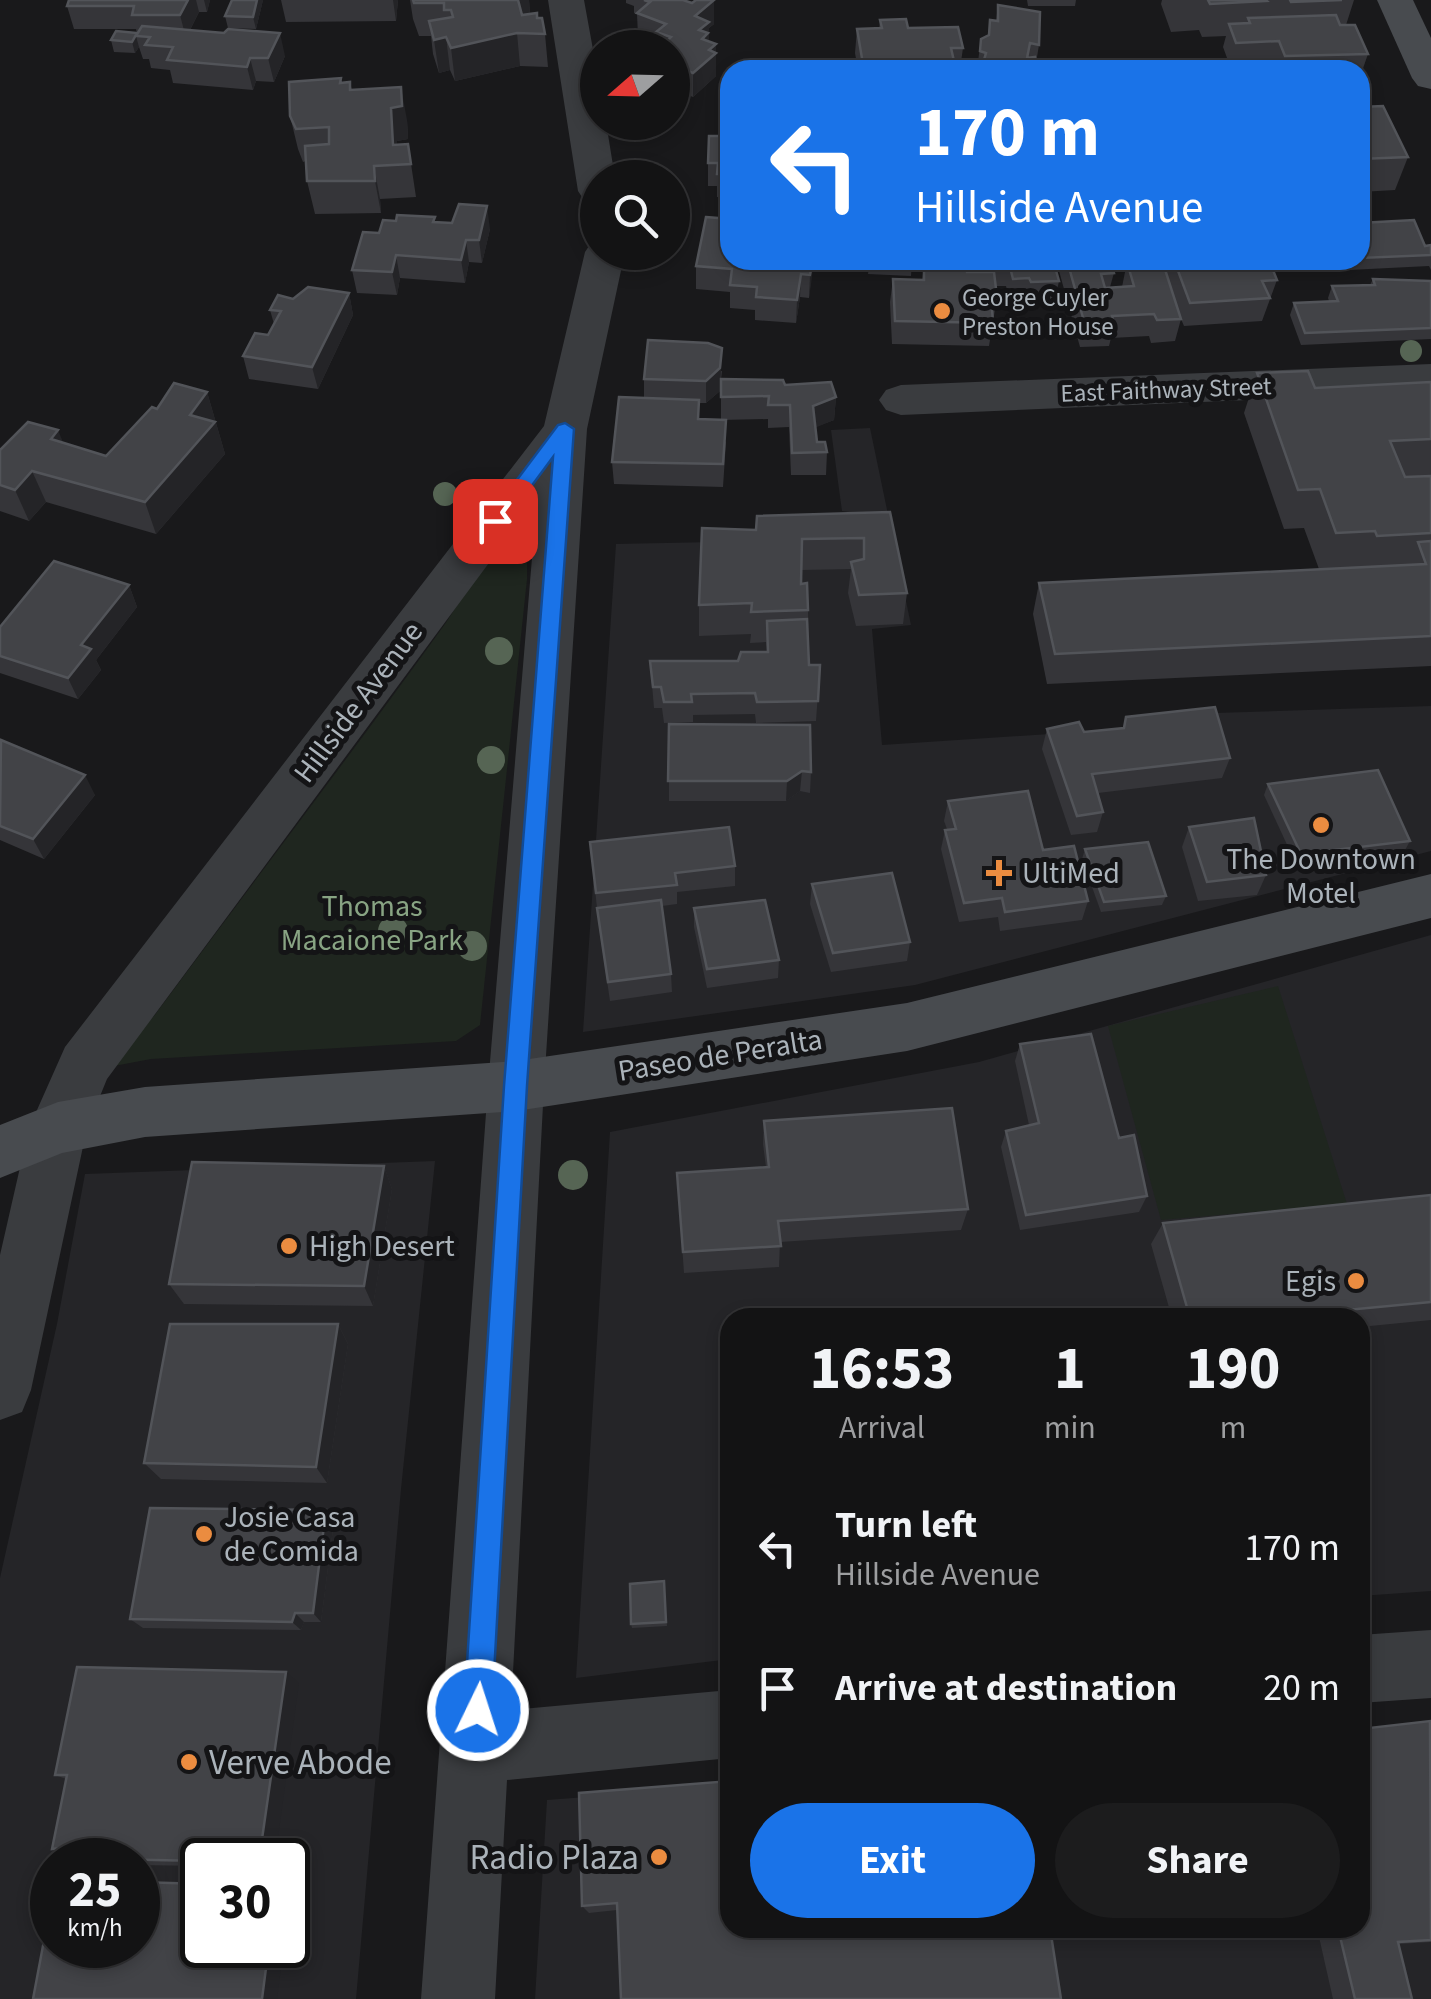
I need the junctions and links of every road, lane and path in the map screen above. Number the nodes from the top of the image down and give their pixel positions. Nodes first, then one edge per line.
1 (566, 0) edge
2 (1395, 0) edge
3 (1431, 78) edge
4 (593, 160) edge
5 (602, 270) edge
6 (1431, 378) edge
7 (901, 400) dead end
8 (565, 429) junction
9 (1431, 896) edge
10 (516, 1086) junction
11 (58, 1128) junction
12 (0, 1152) edge
13 (0, 1390) edge
14 (1431, 1664) edge
15 (1370, 1669) edge
16 (720, 1725) edge
17 (476, 1748) junction
18 (458, 1999) edge

1 - 4 street
2 - 3 main road
5 - 8 street, Hillside Avenue
6 - 7 street, East Faithway Street
8 - 10 street
8 - 11 street, Hillside Avenue
9 - 10 main road, Paseo de Peralta
10 - 11 main road, Paseo de Peralta
10 - 17 street
11 - 12 main road, Paseo de Peralta
11 - 13 street, Hillside Avenue
14 - 15 street
16 - 17 street
17 - 18 street

